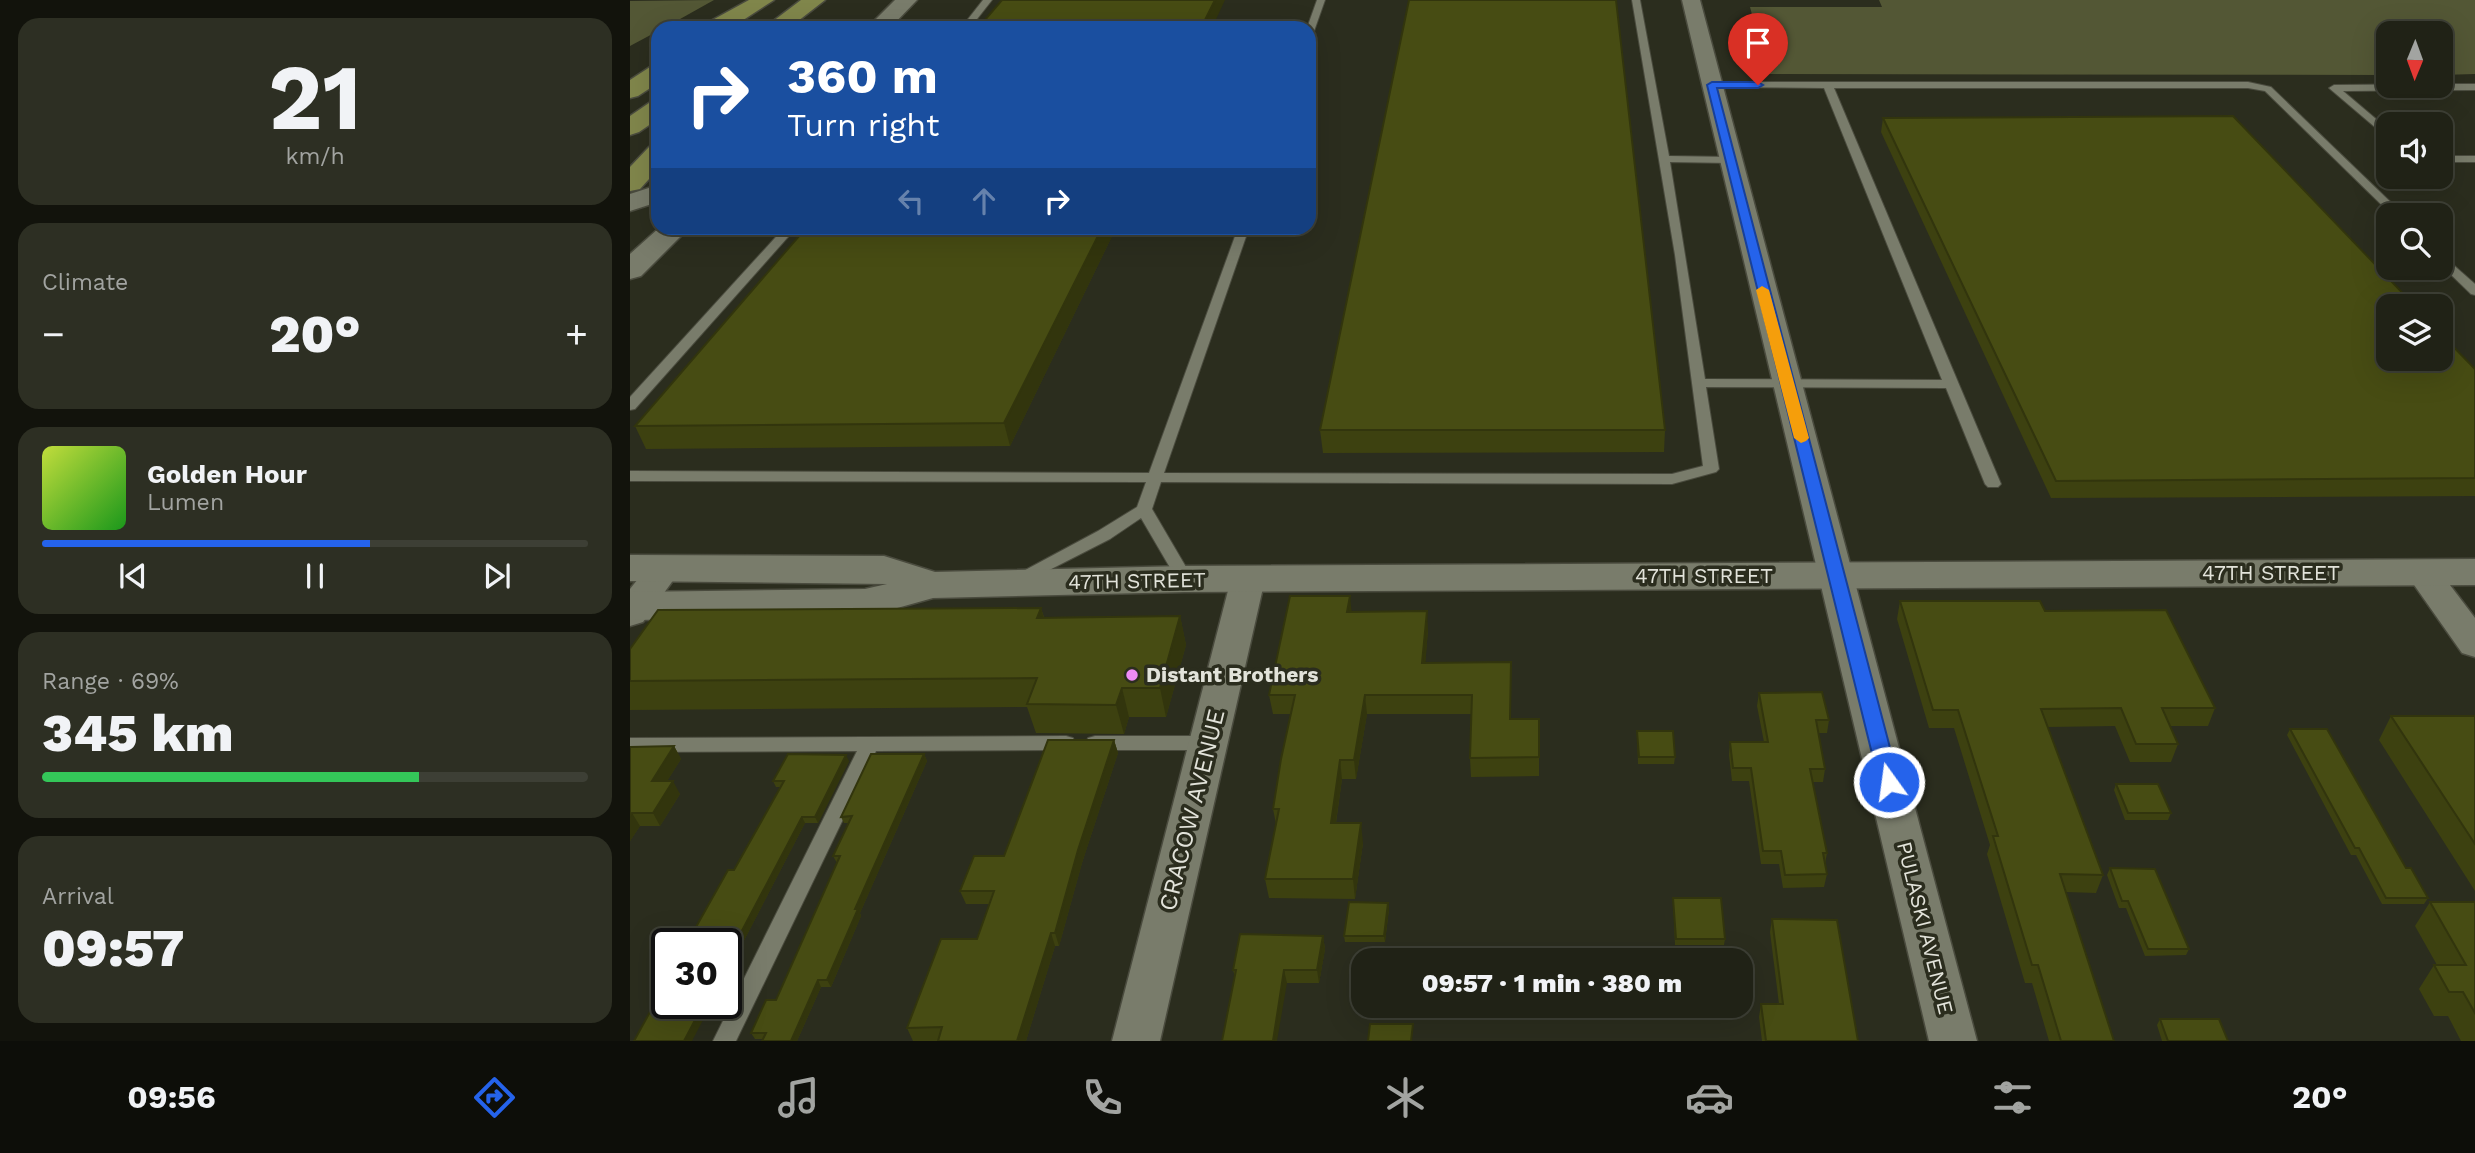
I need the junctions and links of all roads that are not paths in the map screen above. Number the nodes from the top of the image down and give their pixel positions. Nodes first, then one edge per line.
1 (766, 0) edge
2 (815, 0) edge
3 (836, 0) edge
4 (907, 0) edge
5 (988, 0) edge
6 (1321, 0) edge
7 (1636, 0) edge
8 (1691, 0) edge
9 (728, 21) edge
10 (736, 21) edge
11 (785, 21) edge
12 (811, 21) edge
13 (885, 21) edge
14 (971, 21) edge
15 (1314, 21) edge
16 (651, 65) edge
17 (630, 76) edge
18 (651, 77) edge
19 (1712, 85) junction
20 (1828, 85) junction
21 (2475, 87) edge
22 (630, 91) edge
23 (651, 113) edge
24 (2376, 124) edge
25 (630, 127) edge
26 (1664, 159) junction
27 (2453, 159) edge
28 (2475, 159) edge
29 (651, 160) edge
30 (1730, 160) junction
31 (630, 183) edge
32 (651, 195) edge
33 (630, 203) edge
34 (2386, 203) edge
35 (668, 235) edge
36 (784, 235) edge
37 (1241, 235) edge
38 (630, 270) edge
39 (2453, 270) edge
40 (2475, 291) edge
41 (1699, 383) junction
42 (1951, 384) junction
43 (1787, 385) junction
44 (630, 406) edge
45 (630, 476) edge
46 (1158, 477) junction
47 (1993, 484) dead end
48 (1144, 509) junction
49 (2422, 572) junction
50 (2475, 572) edge
51 (1837, 575) junction
52 (1185, 579) junction
53 (1248, 579) junction
54 (1013, 583) junction
55 (638, 592) edge
56 (2475, 643) edge
57 (1208, 743) junction
58 (870, 744) junction
59 (630, 745) edge
60 (724, 1041) edge
61 (1136, 1041) edge
62 (1954, 1041) edge

1 - 9 main road
1 - 10 main road
2 - 11 main road
3 - 12 main road
4 - 13 main road
5 - 14 lane
6 - 15 lane
7 - 26 lane
8 - 19 street, PULASKI AVENUE
16 - 17 main road
18 - 22 main road
19 - 20 lane
19 - 30 street, PULASKI AVENUE
20 - 34 lane
20 - 42 lane
21 - 24 lane
23 - 25 main road
26 - 30 lane
26 - 41 lane
27 - 28 lane
29 - 31 main road
30 - 43 street, PULASKI AVENUE
32 - 33 main road
35 - 38 main road
36 - 44 lane
37 - 46 lane
39 - 40 lane
41 - 43 lane
41 - 46 lane
42 - 43 lane
42 - 47 lane
43 - 51 street, PULASKI AVENUE
45 - 46 lane
46 - 48 lane
48 - 52 lane
48 - 54 lane
49 - 50 main road, 47TH STREET
49 - 51 main road, 47TH STREET
49 - 56 street
51 - 53 main road, 47TH STREET
51 - 62 street, PULASKI AVENUE
52 - 53 main road, 47TH STREET
52 - 54 main road, 47TH STREET
53 - 57 street, CRACOW AVENUE
54 - 55 main road, 47TH STREET
57 - 58 lane
57 - 61 street, CRACOW AVENUE
58 - 59 lane
58 - 60 lane

